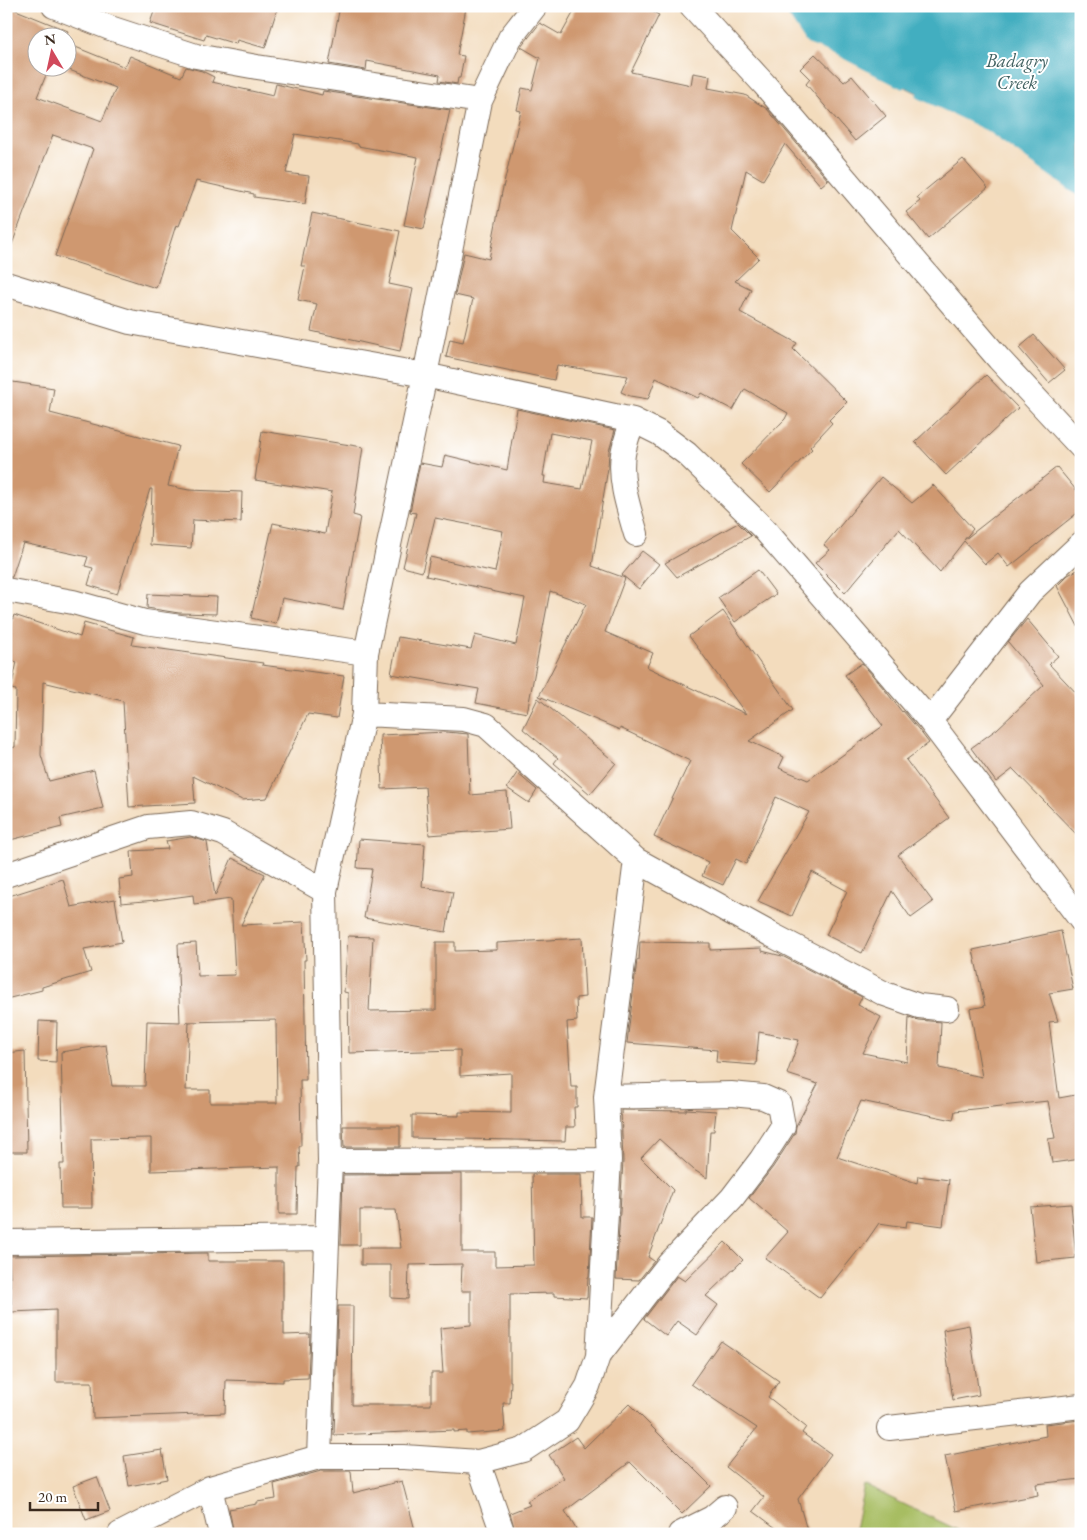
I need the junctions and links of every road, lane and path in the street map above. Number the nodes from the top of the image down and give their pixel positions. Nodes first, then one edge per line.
1 (54, 6) edge
2 (535, 6) edge
3 (692, 6) edge
4 (480, 102) junction
5 (6, 284) edge
6 (426, 374) junction
7 (633, 420) junction
8 (1081, 447) edge
9 (636, 534) dead end
10 (1081, 544) edge
11 (6, 590) edge
12 (366, 653) junction
13 (364, 714) junction
14 (930, 720) junction
15 (636, 860) junction
16 (6, 875) edge
17 (325, 891) junction
18 (1081, 920) edge
19 (947, 1009) dead end
20 (606, 1097) junction
21 (609, 1160) junction
22 (330, 1161) junction
23 (326, 1238) junction
24 (6, 1242) edge
25 (598, 1356) junction
26 (1081, 1406) edge
27 (890, 1428) dead end
28 (319, 1457) junction
29 (478, 1462) junction
30 (210, 1488) junction
31 (724, 1507) dead end
32 (120, 1534) edge
33 (221, 1534) edge
34 (503, 1534) edge
35 (680, 1534) edge

1 - 4 street
2 - 4 street
3 - 8 street
4 - 6 street
5 - 6 street
6 - 7 street
6 - 12 street
7 - 9 street
7 - 14 street
10 - 14 street
11 - 12 street
12 - 13 street
13 - 15 street
13 - 17 street
14 - 18 street
15 - 19 street
15 - 20 street
16 - 17 street
17 - 22 street
20 - 21 street
20 - 25 street
21 - 22 street
21 - 25 street
22 - 23 street
23 - 24 street
23 - 28 street
25 - 29 street
26 - 27 street
28 - 29 street
28 - 30 street
29 - 34 street
30 - 32 street
30 - 33 street
31 - 35 street

